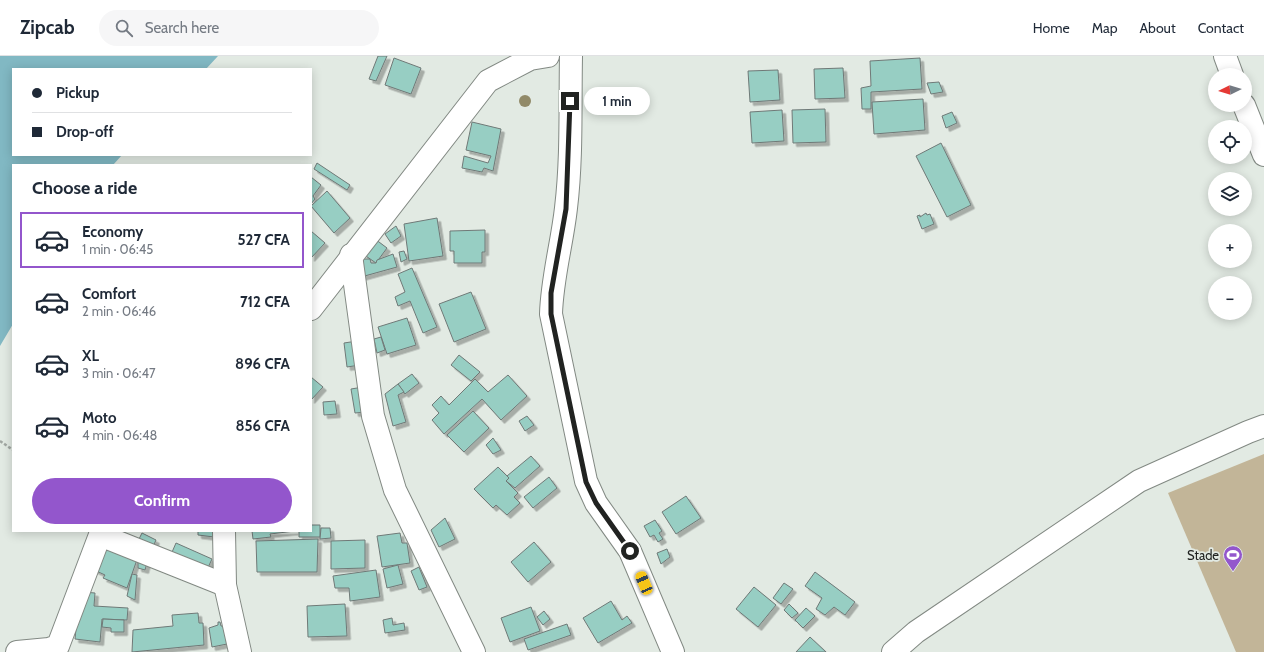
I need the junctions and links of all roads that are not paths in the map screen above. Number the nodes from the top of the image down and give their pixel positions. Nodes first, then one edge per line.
1 (548, 56) edge
2 (572, 56) edge
3 (1225, 56) edge
4 (1229, 68) edge
5 (1247, 112) edge
6 (1264, 155) edge
7 (351, 255) junction
8 (312, 307) edge
9 (1264, 426) edge
10 (224, 532) edge
11 (225, 585) junction
12 (17, 652) edge
13 (240, 652) edge
14 (474, 652) edge
15 (673, 652) edge
16 (893, 652) edge

1 - 7 street
2 - 15 street
3 - 4 street
5 - 6 street
7 - 8 street
7 - 14 street
9 - 16 street
10 - 11 street
11 - 12 street
11 - 13 street

